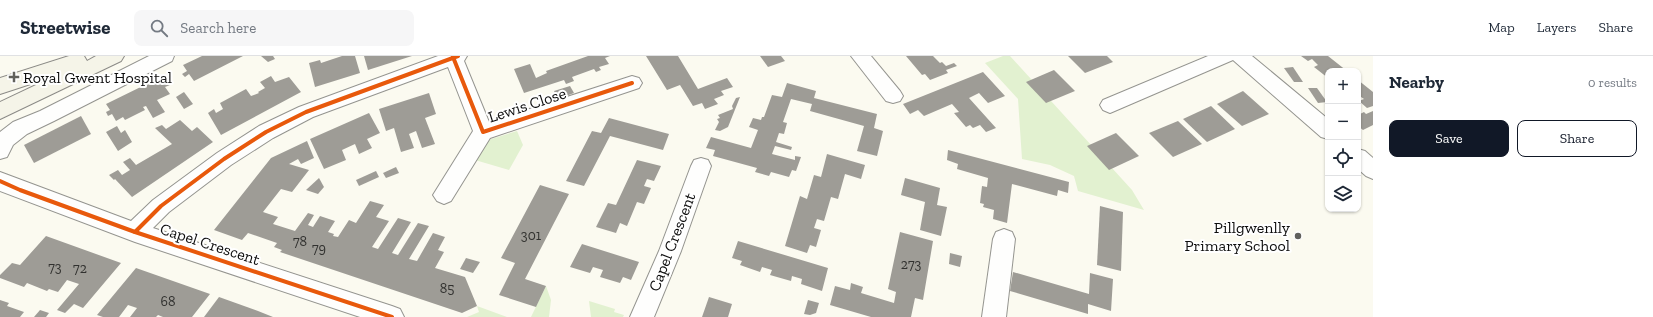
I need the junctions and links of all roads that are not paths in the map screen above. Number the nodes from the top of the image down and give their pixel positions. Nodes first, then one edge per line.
1 (92, 56) edge
2 (114, 56) edge
3 (165, 56) edge
4 (860, 56) edge
5 (1226, 56) edge
6 (1240, 56) edge
7 (455, 57) edge
8 (632, 83) dead end
9 (0, 86) edge
10 (893, 96) dead end
11 (1110, 105) dead end
12 (0, 111) edge
13 (1325, 129) edge
14 (483, 132) junction
15 (0, 150) edge
16 (1361, 160) edge
17 (701, 166) dead end
18 (1373, 170) edge
19 (0, 181) edge
20 (444, 195) dead end
21 (135, 232) junction
22 (1004, 239) dead end
23 (392, 317) edge
24 (642, 317) edge
25 (994, 317) edge

1 - 9 main road
2 - 12 main road
3 - 15 street
4 - 10 street
5 - 11 street
6 - 13 street
7 - 14 street, Lewis Close
7 - 21 street
8 - 14 street, Lewis Close
14 - 20 street, Lewis Close
16 - 18 street
17 - 24 street, Capel Crescent
19 - 21 street, Capel Crescent
21 - 23 street, Capel Crescent
22 - 25 street

